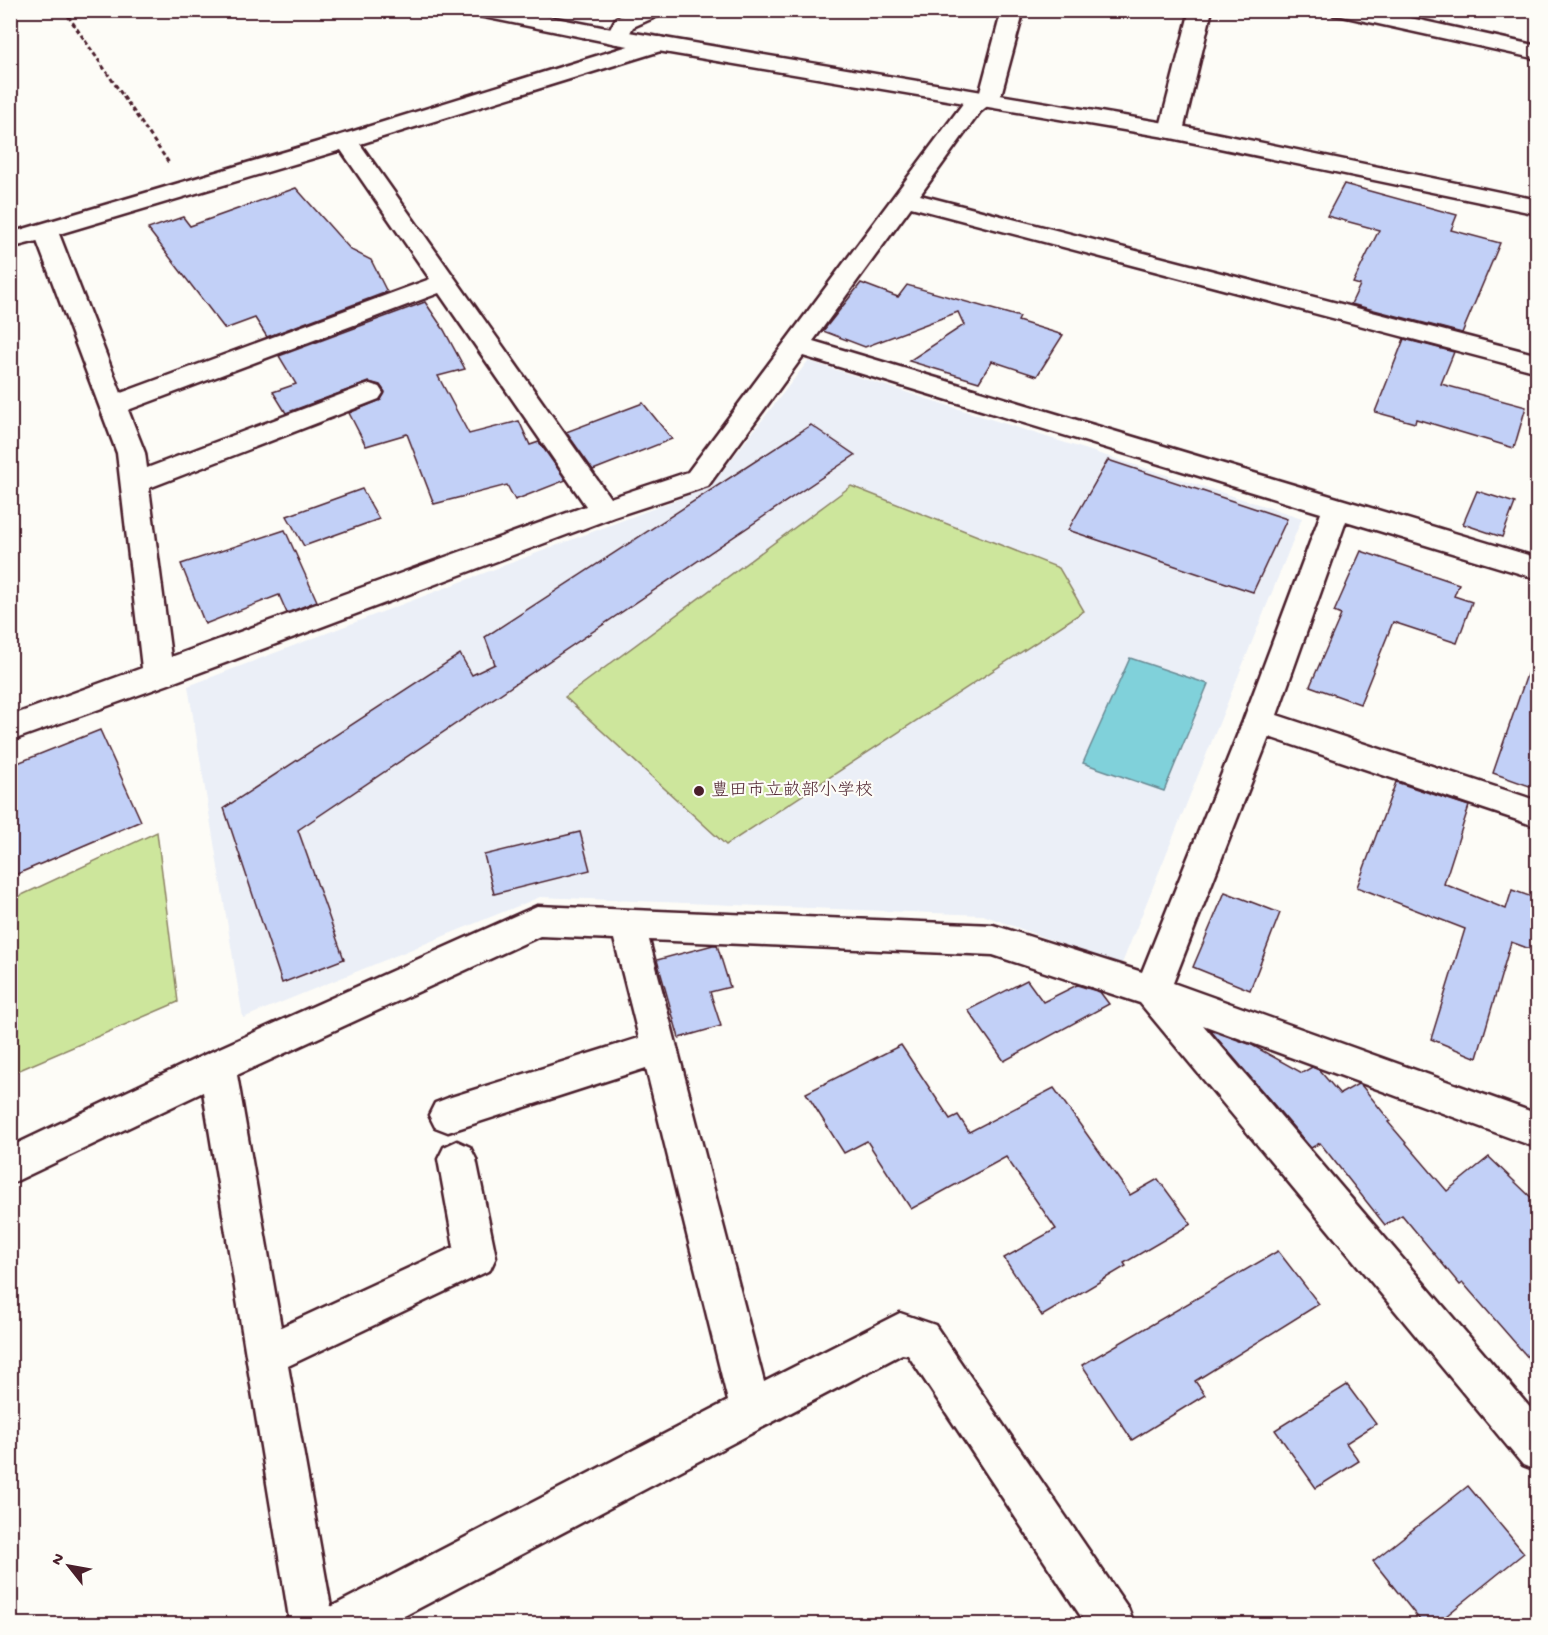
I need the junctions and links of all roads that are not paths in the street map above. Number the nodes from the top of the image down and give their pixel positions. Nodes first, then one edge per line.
1 (479, 10) edge
2 (652, 10) edge
3 (1013, 10) edge
4 (1201, 10) edge
5 (1342, 10) edge
6 (616, 37) junction
7 (659, 44) junction
8 (1538, 53) edge
9 (984, 100) junction
10 (1171, 131) junction
11 (346, 141) junction
12 (905, 198) junction
13 (1538, 207) edge
14 (45, 231) junction
15 (10, 241) edge
16 (445, 282) junction
17 (798, 345) junction
18 (1538, 364) edge
19 (370, 393) dead end
20 (113, 406) junction
21 (135, 483) junction
22 (1337, 508) junction
23 (604, 510) junction
24 (1538, 569) edge
25 (158, 676) junction
26 (1259, 722) junction
27 (10, 729) edge
28 (1538, 814) edge
29 (628, 925) junction
30 (1152, 991) junction
31 (659, 1048) junction
32 (217, 1067) junction
33 (448, 1115) dead end
34 (1538, 1131) edge
35 (457, 1159) dead end
36 (10, 1166) edge
37 (266, 1355) junction
38 (751, 1410) junction
39 (1538, 1450) edge
40 (312, 1624) edge
41 (344, 1624) edge
42 (1112, 1624) edge

1 - 6 street
2 - 6 street
3 - 9 street
4 - 10 street
5 - 8 street
6 - 7 street
7 - 9 street
7 - 11 street
9 - 10 street
9 - 12 street
10 - 13 street
11 - 14 street
11 - 16 street
12 - 17 street
12 - 18 street
14 - 15 street
14 - 20 street
16 - 20 street
16 - 23 street
17 - 22 street
17 - 23 street
19 - 21 street
20 - 21 street
21 - 25 street
22 - 24 street
22 - 26 street
23 - 25 street
25 - 27 street
26 - 28 street
26 - 30 street
29 - 30 street
29 - 31 street
29 - 32 street
30 - 34 street
30 - 39 street
31 - 33 street
31 - 38 street
32 - 36 street
32 - 37 street
35 - 37 street
37 - 40 street
38 - 41 street
38 - 42 street

